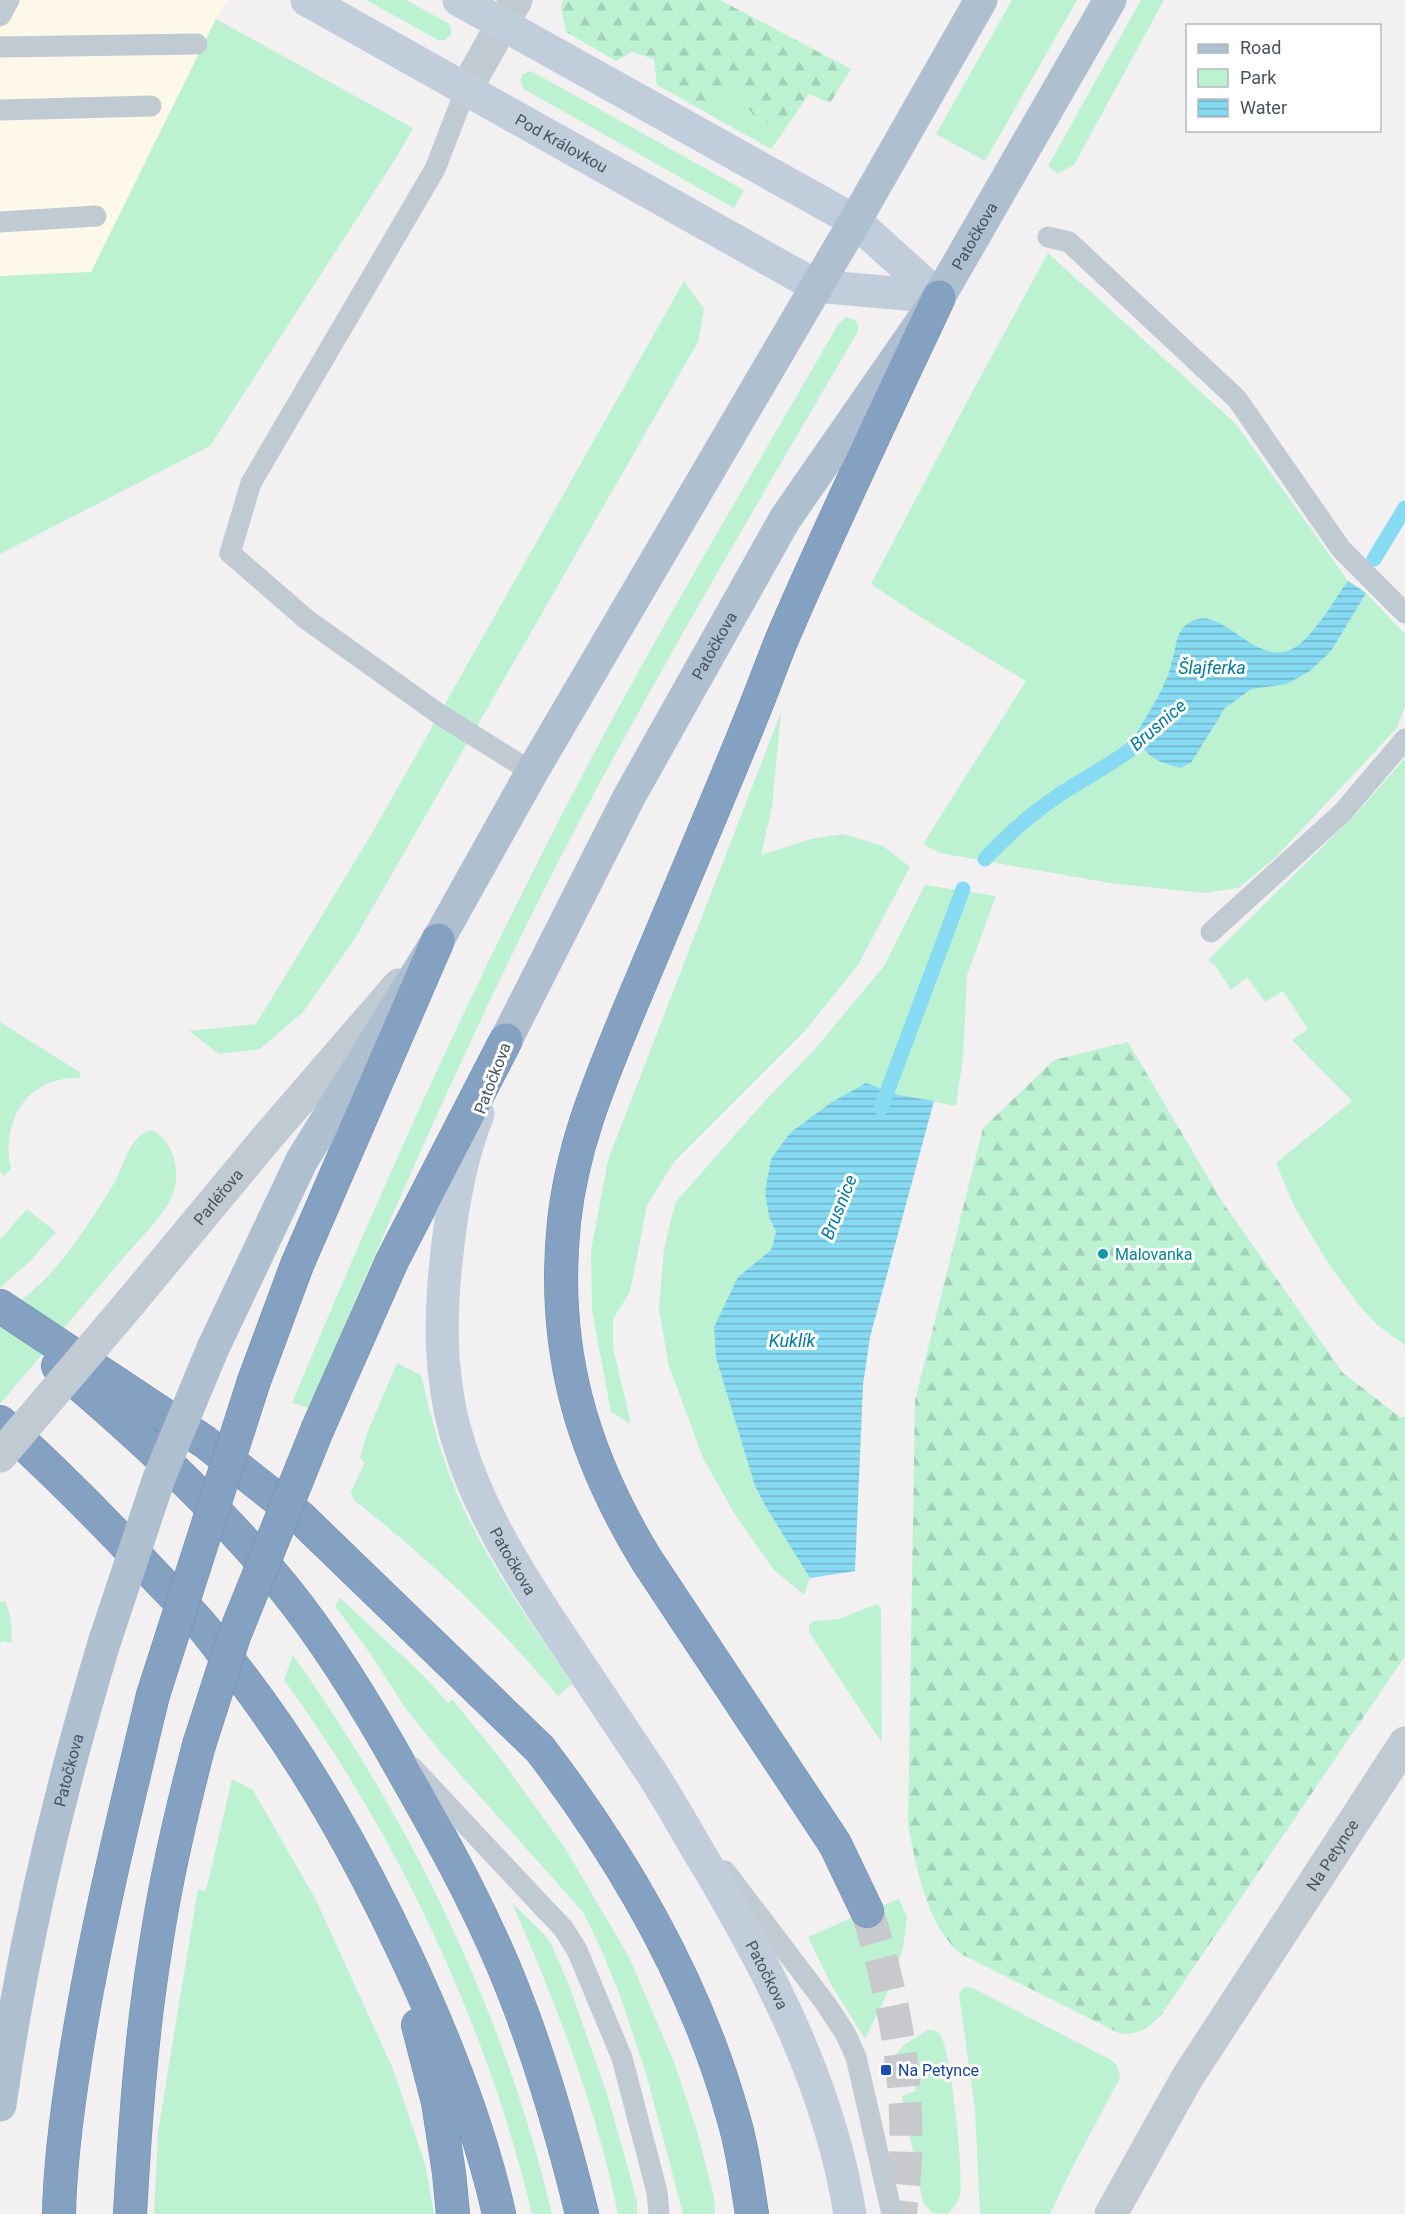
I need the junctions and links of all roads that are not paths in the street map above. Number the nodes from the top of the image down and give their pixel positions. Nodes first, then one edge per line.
1 (9, 0) edge
2 (307, 0) edge
3 (459, 0) edge
4 (981, 0) edge
5 (1110, 0) edge
6 (509, 12) edge
7 (0, 16) edge
8 (197, 44) dead end
9 (0, 46) edge
10 (466, 89) junction
11 (151, 106) dead end
12 (0, 110) edge
13 (96, 216) dead end
14 (855, 221) junction
15 (0, 222) edge
16 (1048, 237) dead end
17 (816, 286) junction
18 (939, 297) junction
19 (1405, 613) edge
20 (1405, 739) edge
21 (532, 771) junction
22 (1211, 932) dead end
23 (438, 940) junction
24 (507, 1040) junction
25 (0, 1306) edge
26 (0, 1317) edge
27 (0, 1422) edge
28 (0, 1456) edge
29 (384, 1737) junction
30 (1405, 1743) edge
31 (655, 1779) junction
32 (867, 1911) tunnel mouth
33 (392, 1924) junction
34 (0, 2105) edge
35 (58, 2214) edge
36 (130, 2214) edge
37 (453, 2214) edge
38 (499, 2214) edge
39 (582, 2214) edge
40 (659, 2214) edge
41 (752, 2214) edge
42 (850, 2214) edge
43 (892, 2214) edge
44 (1111, 2214) edge

1 - 7 lane
2 - 10 main road, Pod Královkou
3 - 6 main road
4 - 14 main road, Patočkova
5 - 18 main road, Patočkova
6 - 10 street
6 - 14 main road
8 - 9 lane
10 - 17 main road, Pod Královkou
10 - 21 lane
11 - 12 lane
13 - 15 lane
14 - 17 main road, Patočkova
14 - 18 main road
16 - 19 lane
17 - 18 main road
17 - 21 main road, Patočkova
18 - 24 main road, Patočkova
18 - 32 highway
20 - 22 lane
21 - 23 main road, Patočkova
23 - 28 street, Parléřova, bridge
23 - 34 main road, Patočkova, bridge
23 - 35 highway, bridge
24 - 31 main road, Patočkova
24 - 36 highway, bridge
25 - 41 highway
26 - 29 highway
27 - 33 highway
29 - 39 highway
29 - 40 lane
30 - 44 street, Na Petynce
31 - 42 main road, Patočkova
31 - 43 lane
33 - 37 highway
33 - 38 highway

